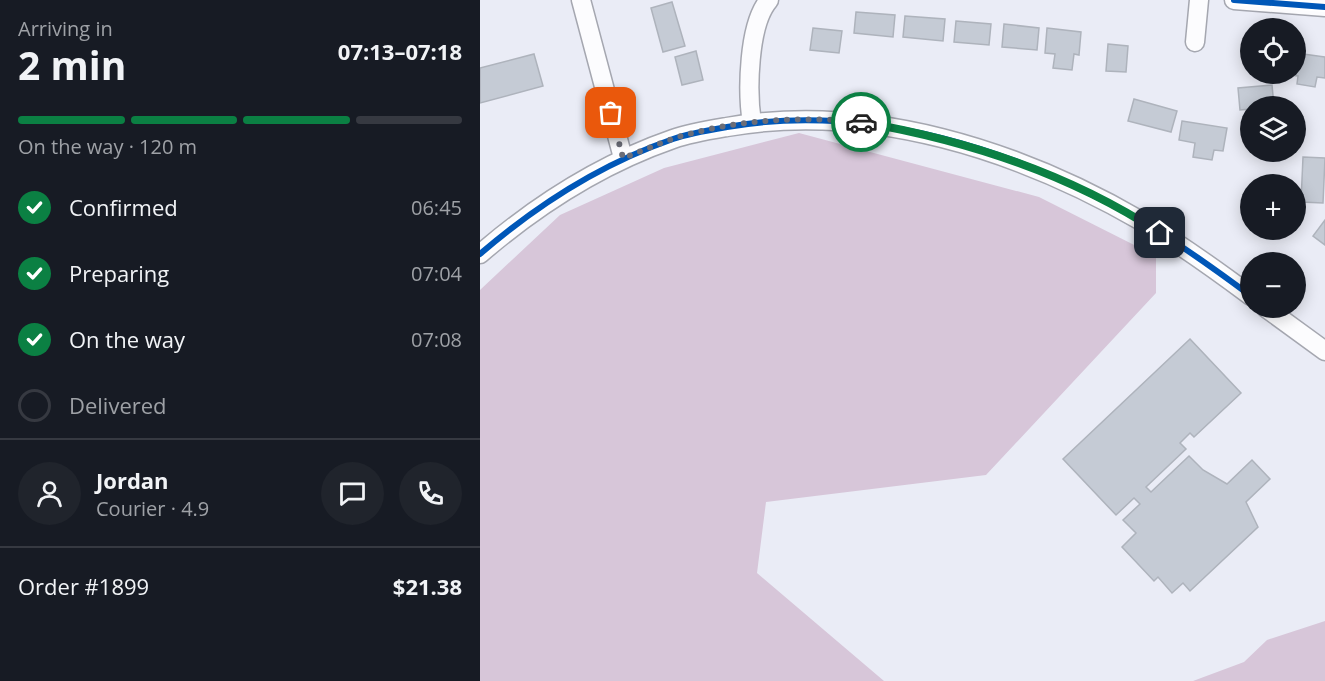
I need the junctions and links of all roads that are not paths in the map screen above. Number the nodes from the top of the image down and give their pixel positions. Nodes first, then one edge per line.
1 (581, 0) edge
2 (1199, 0) edge
3 (1234, 0) edge
4 (764, 2) edge
5 (1325, 7) edge
6 (1195, 42) dead end
7 (752, 123) junction
8 (623, 158) junction
9 (480, 254) edge
10 (1240, 288) edge
11 (1280, 318) edge
12 (1325, 351) edge

1 - 8 street
2 - 6 street
3 - 5 street
4 - 7 street
7 - 8 street
7 - 10 street
8 - 9 street
11 - 12 street

